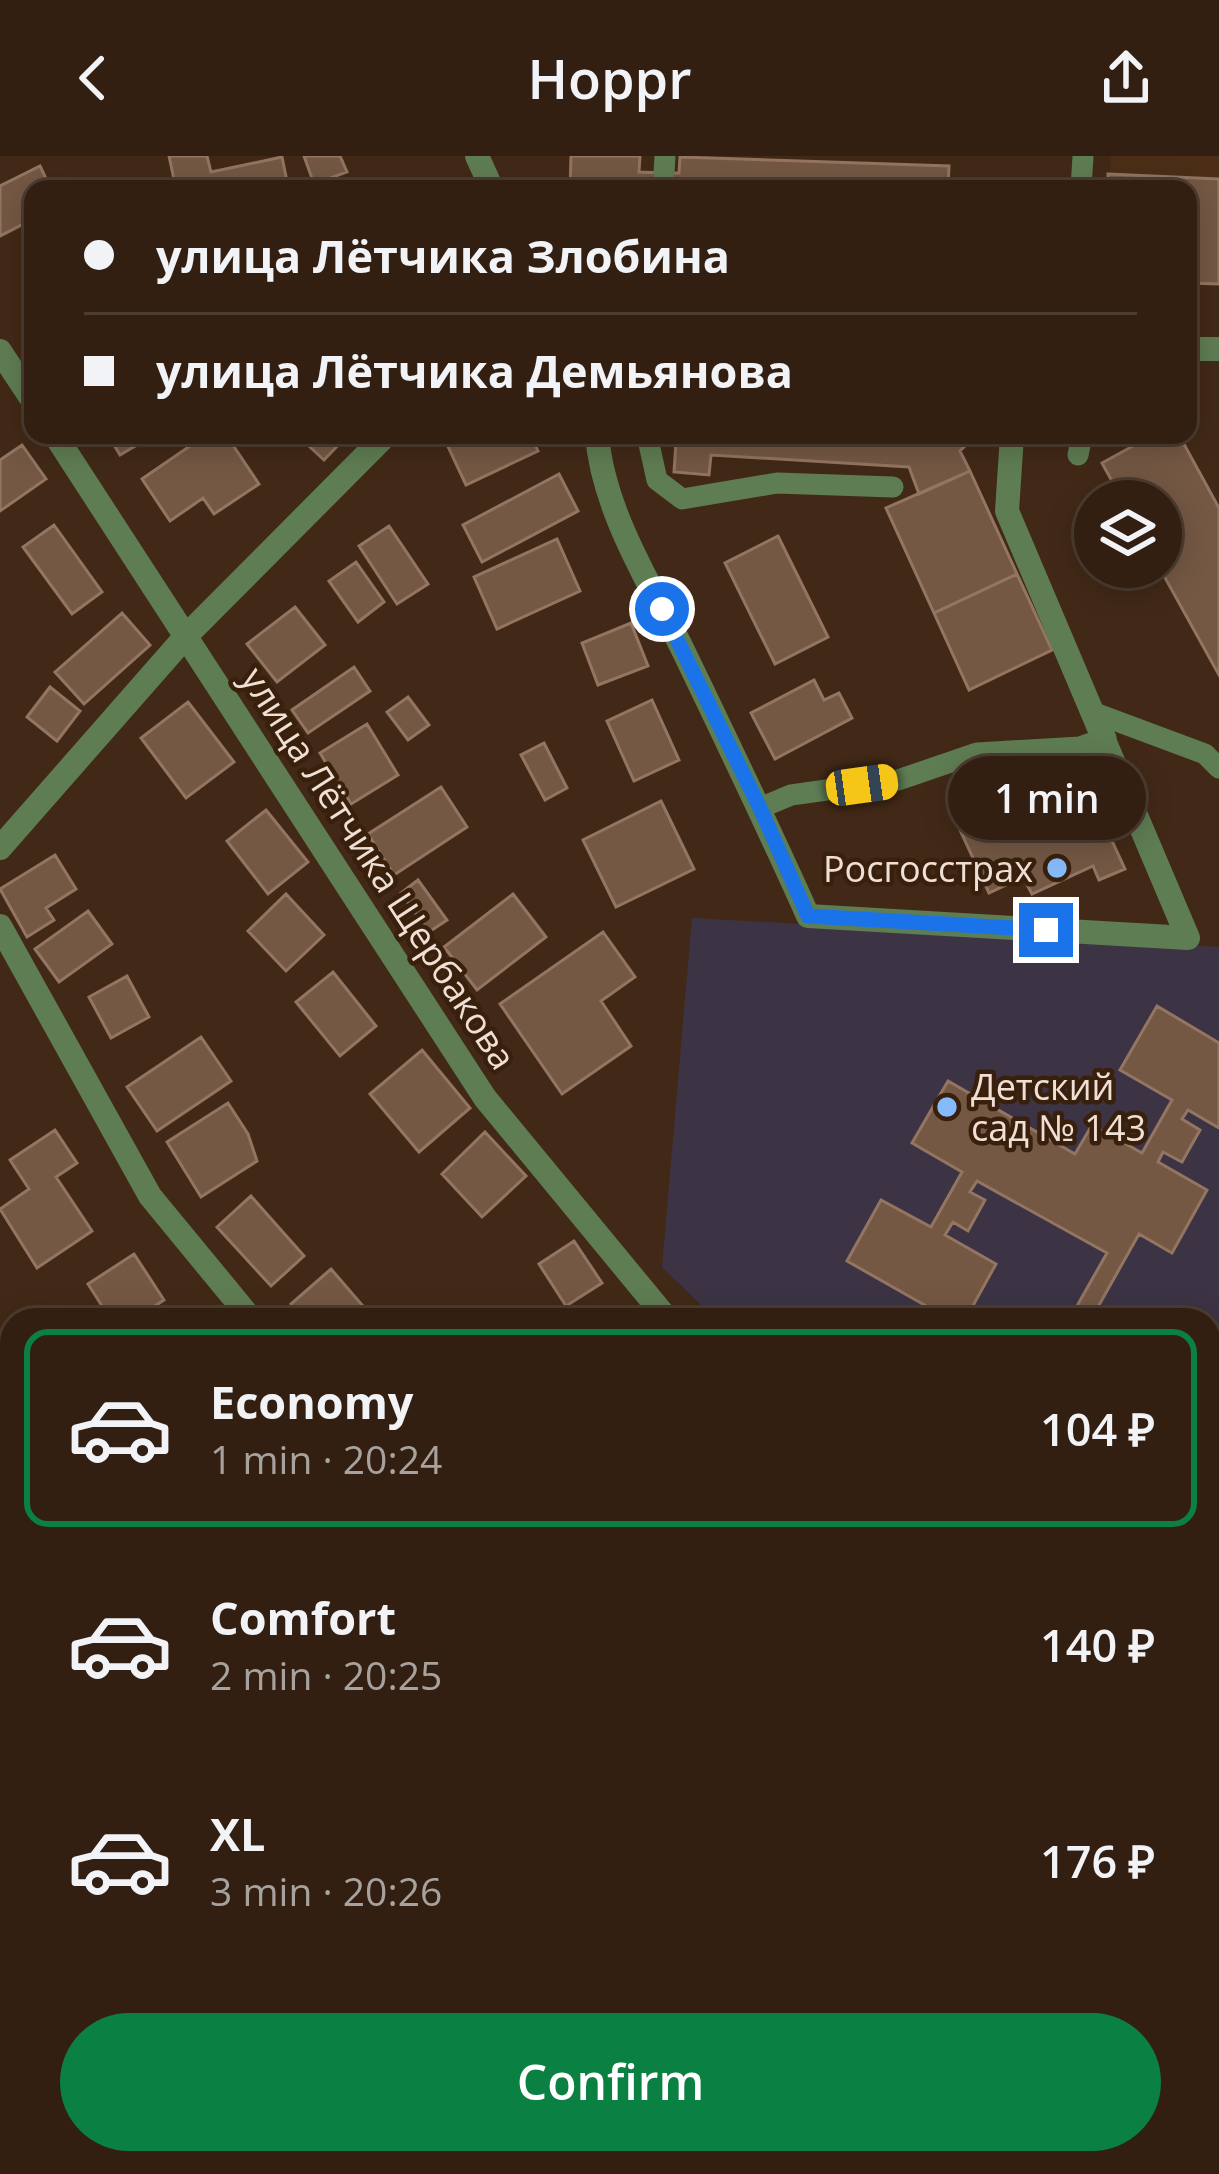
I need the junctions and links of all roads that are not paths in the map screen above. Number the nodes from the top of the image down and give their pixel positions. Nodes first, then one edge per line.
1 (0, 352) edge
2 (24, 388) edge
3 (61, 444) edge
4 (377, 444) edge
5 (597, 444) edge
6 (649, 444) edge
7 (1011, 444) edge
8 (893, 488) dead end
9 (186, 636) junction
10 (1095, 713) junction
11 (1106, 738) junction
12 (1219, 768) edge
13 (760, 808) junction
14 (0, 848) edge
15 (0, 926) edge
16 (243, 1308) edge
17 (658, 1308) edge

1 - 2 street
3 - 9 street, улица Лётчика Щербакова
4 - 9 street
5 - 13 street
6 - 8 lane
7 - 10 street
9 - 14 street
9 - 17 street, улица Лётчика Щербакова
10 - 11 street
10 - 12 lane
11 - 13 lane
11 - 13 street
15 - 16 street

